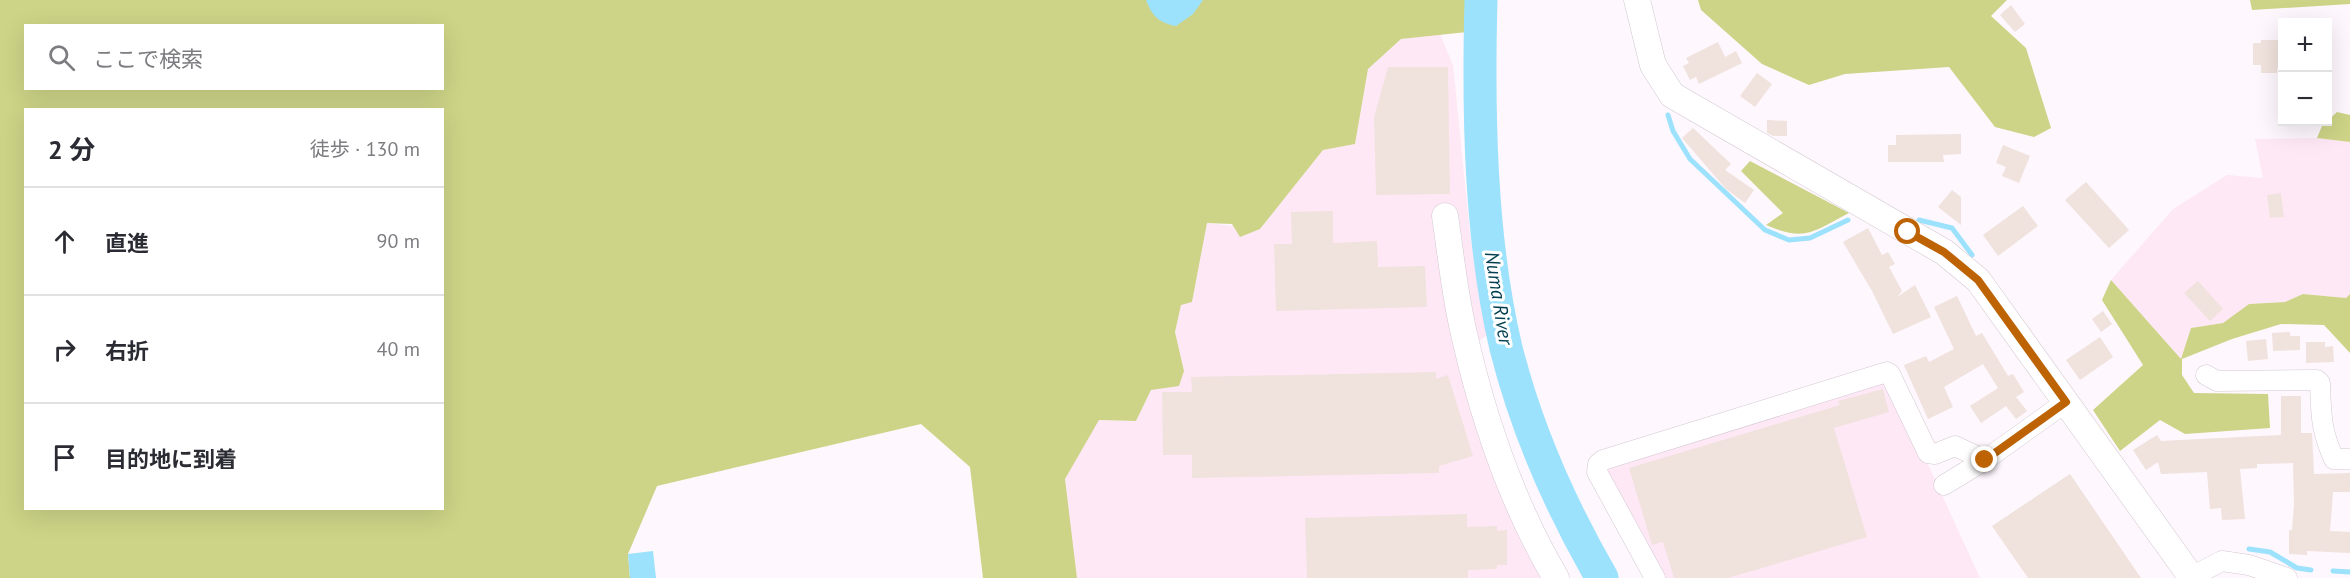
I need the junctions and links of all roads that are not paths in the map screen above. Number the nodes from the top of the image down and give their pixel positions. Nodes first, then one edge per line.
1 (1637, 0) edge
2 (1445, 216) dead end
3 (2206, 375) dead end
4 (2066, 402) junction
5 (2350, 459) edge
6 (1985, 460) junction
7 (1944, 485) dead end
8 (2192, 577) edge
9 (1556, 578) edge
10 (1655, 578) edge
11 (2288, 578) edge

1 - 4 street
2 - 9 street
3 - 5 street
4 - 6 street
4 - 8 street
6 - 7 street
6 - 10 street
8 - 11 street

